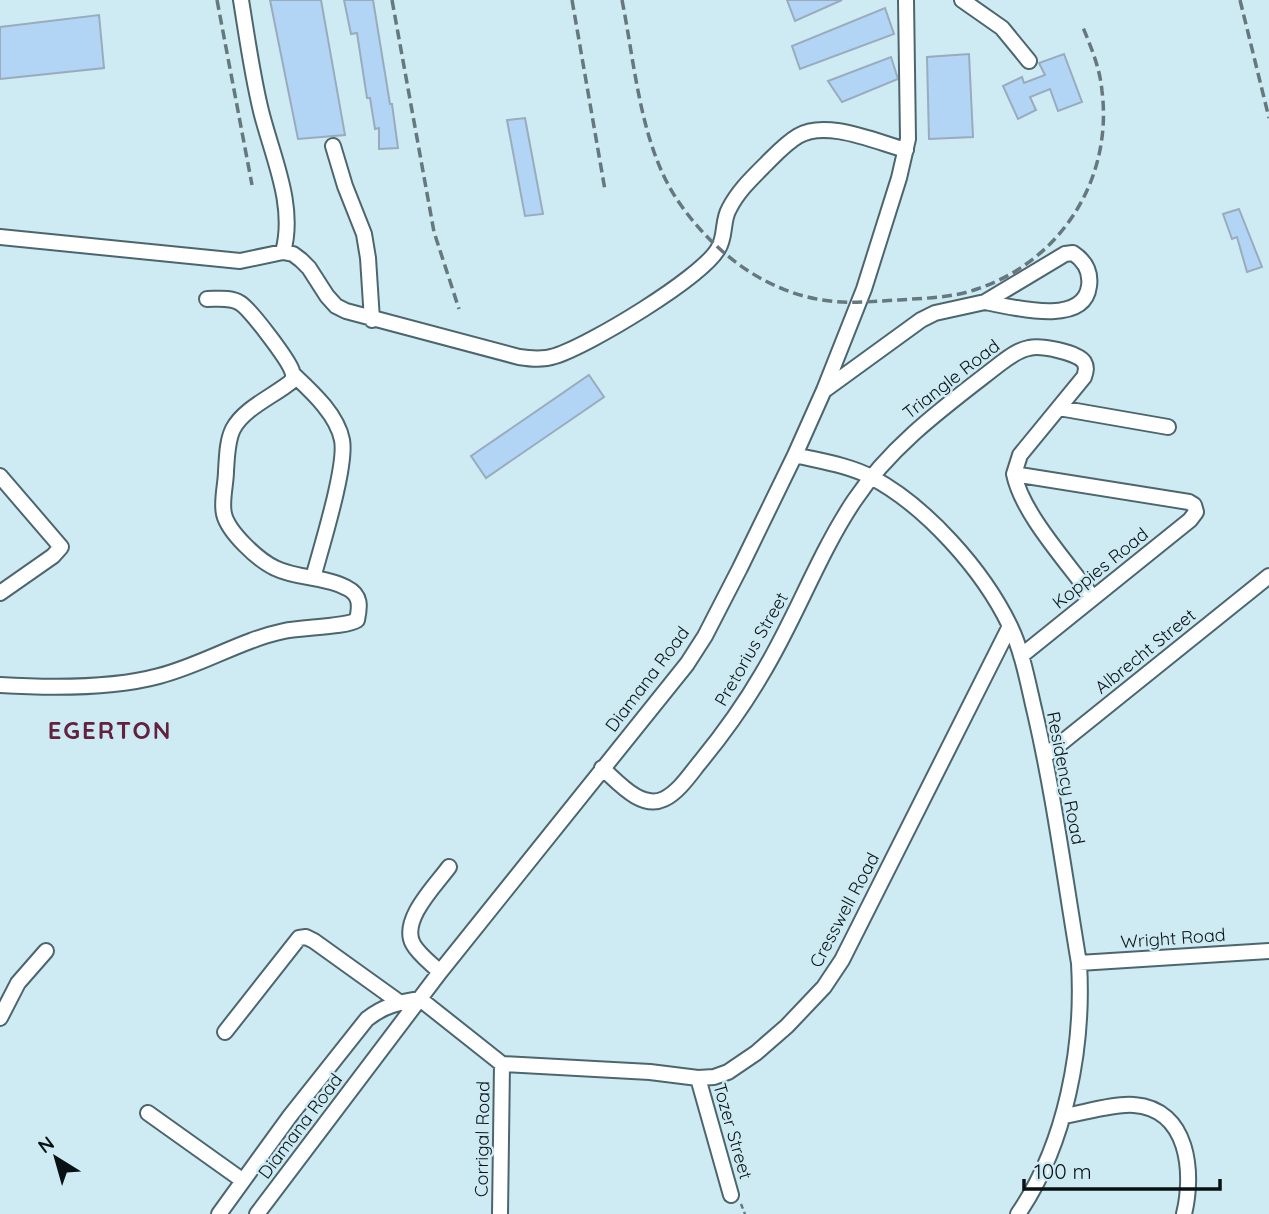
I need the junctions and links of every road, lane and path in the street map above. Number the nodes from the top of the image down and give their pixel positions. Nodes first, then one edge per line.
1 (241, 0) edge
2 (906, 0) edge
3 (962, 0) edge
4 (1029, 61) dead end
5 (333, 146) dead end
6 (906, 150) junction
7 (0, 237) edge
8 (283, 252) junction
9 (207, 299) dead end
10 (985, 302) junction
11 (372, 320) junction
12 (293, 374) junction
13 (824, 390) junction
14 (1059, 408) junction
15 (1168, 427) dead end
16 (795, 455) junction
17 (1014, 474) junction
18 (0, 476) edge
19 (872, 477) junction
20 (1269, 576) edge
21 (313, 578) junction
22 (0, 593) edge
23 (1093, 598) junction
24 (1010, 626) junction
25 (1021, 656) junction
26 (0, 685) edge
27 (1045, 756) junction
28 (602, 768) junction
29 (449, 867) dead end
30 (46, 951) dead end
31 (1269, 951) edge
32 (1079, 963) junction
33 (440, 972) junction
34 (420, 999) junction
35 (399, 1002) junction
36 (0, 1018) edge
37 (225, 1032) dead end
38 (502, 1063) junction
39 (698, 1078) junction
40 (148, 1113) dead end
41 (1064, 1116) junction
42 (242, 1180) junction
43 (731, 1195) dead end
44 (219, 1214) edge
45 (257, 1214) edge
46 (500, 1214) edge
47 (1018, 1214) edge
48 (1184, 1214) edge

1 - 8 street
2 - 6 street, Diamana Road
3 - 4 street
5 - 11 street
6 - 11 street
6 - 13 street, Diamana Road
7 - 8 street
8 - 11 street
9 - 12 street
10 - 10 street
10 - 13 street
12 - 21 street
12 - 21 street
13 - 16 street, Diamana Road
14 - 15 street
14 - 17 street, Triangle Road
14 - 19 street, Triangle Road
16 - 19 street, Residency Road
16 - 28 street, Diamana Road
17 - 23 street
17 - 23 street, Koppies Road
18 - 22 street
19 - 24 street, Residency Road
19 - 28 street, Pretorius Street
20 - 27 street, Albrecht Street
21 - 26 street
23 - 25 street, Koppies Road
24 - 25 street, Residency Road
24 - 39 street, Cresswell Road
25 - 27 street, Residency Road
27 - 32 street, Residency Road
28 - 33 street, Diamana Road
29 - 33 street
30 - 36 street
31 - 32 street, Wright Road
32 - 41 street, Residency Road
33 - 34 street, Diamana Road
34 - 35 street
34 - 38 street
34 - 45 street, Diamana Road
35 - 37 street
35 - 42 street
38 - 39 street, Cresswell Road
38 - 46 street, Corrigal Road
39 - 43 street, Tozer Street
40 - 42 street
41 - 47 street, Residency Road
41 - 48 street
42 - 44 street

